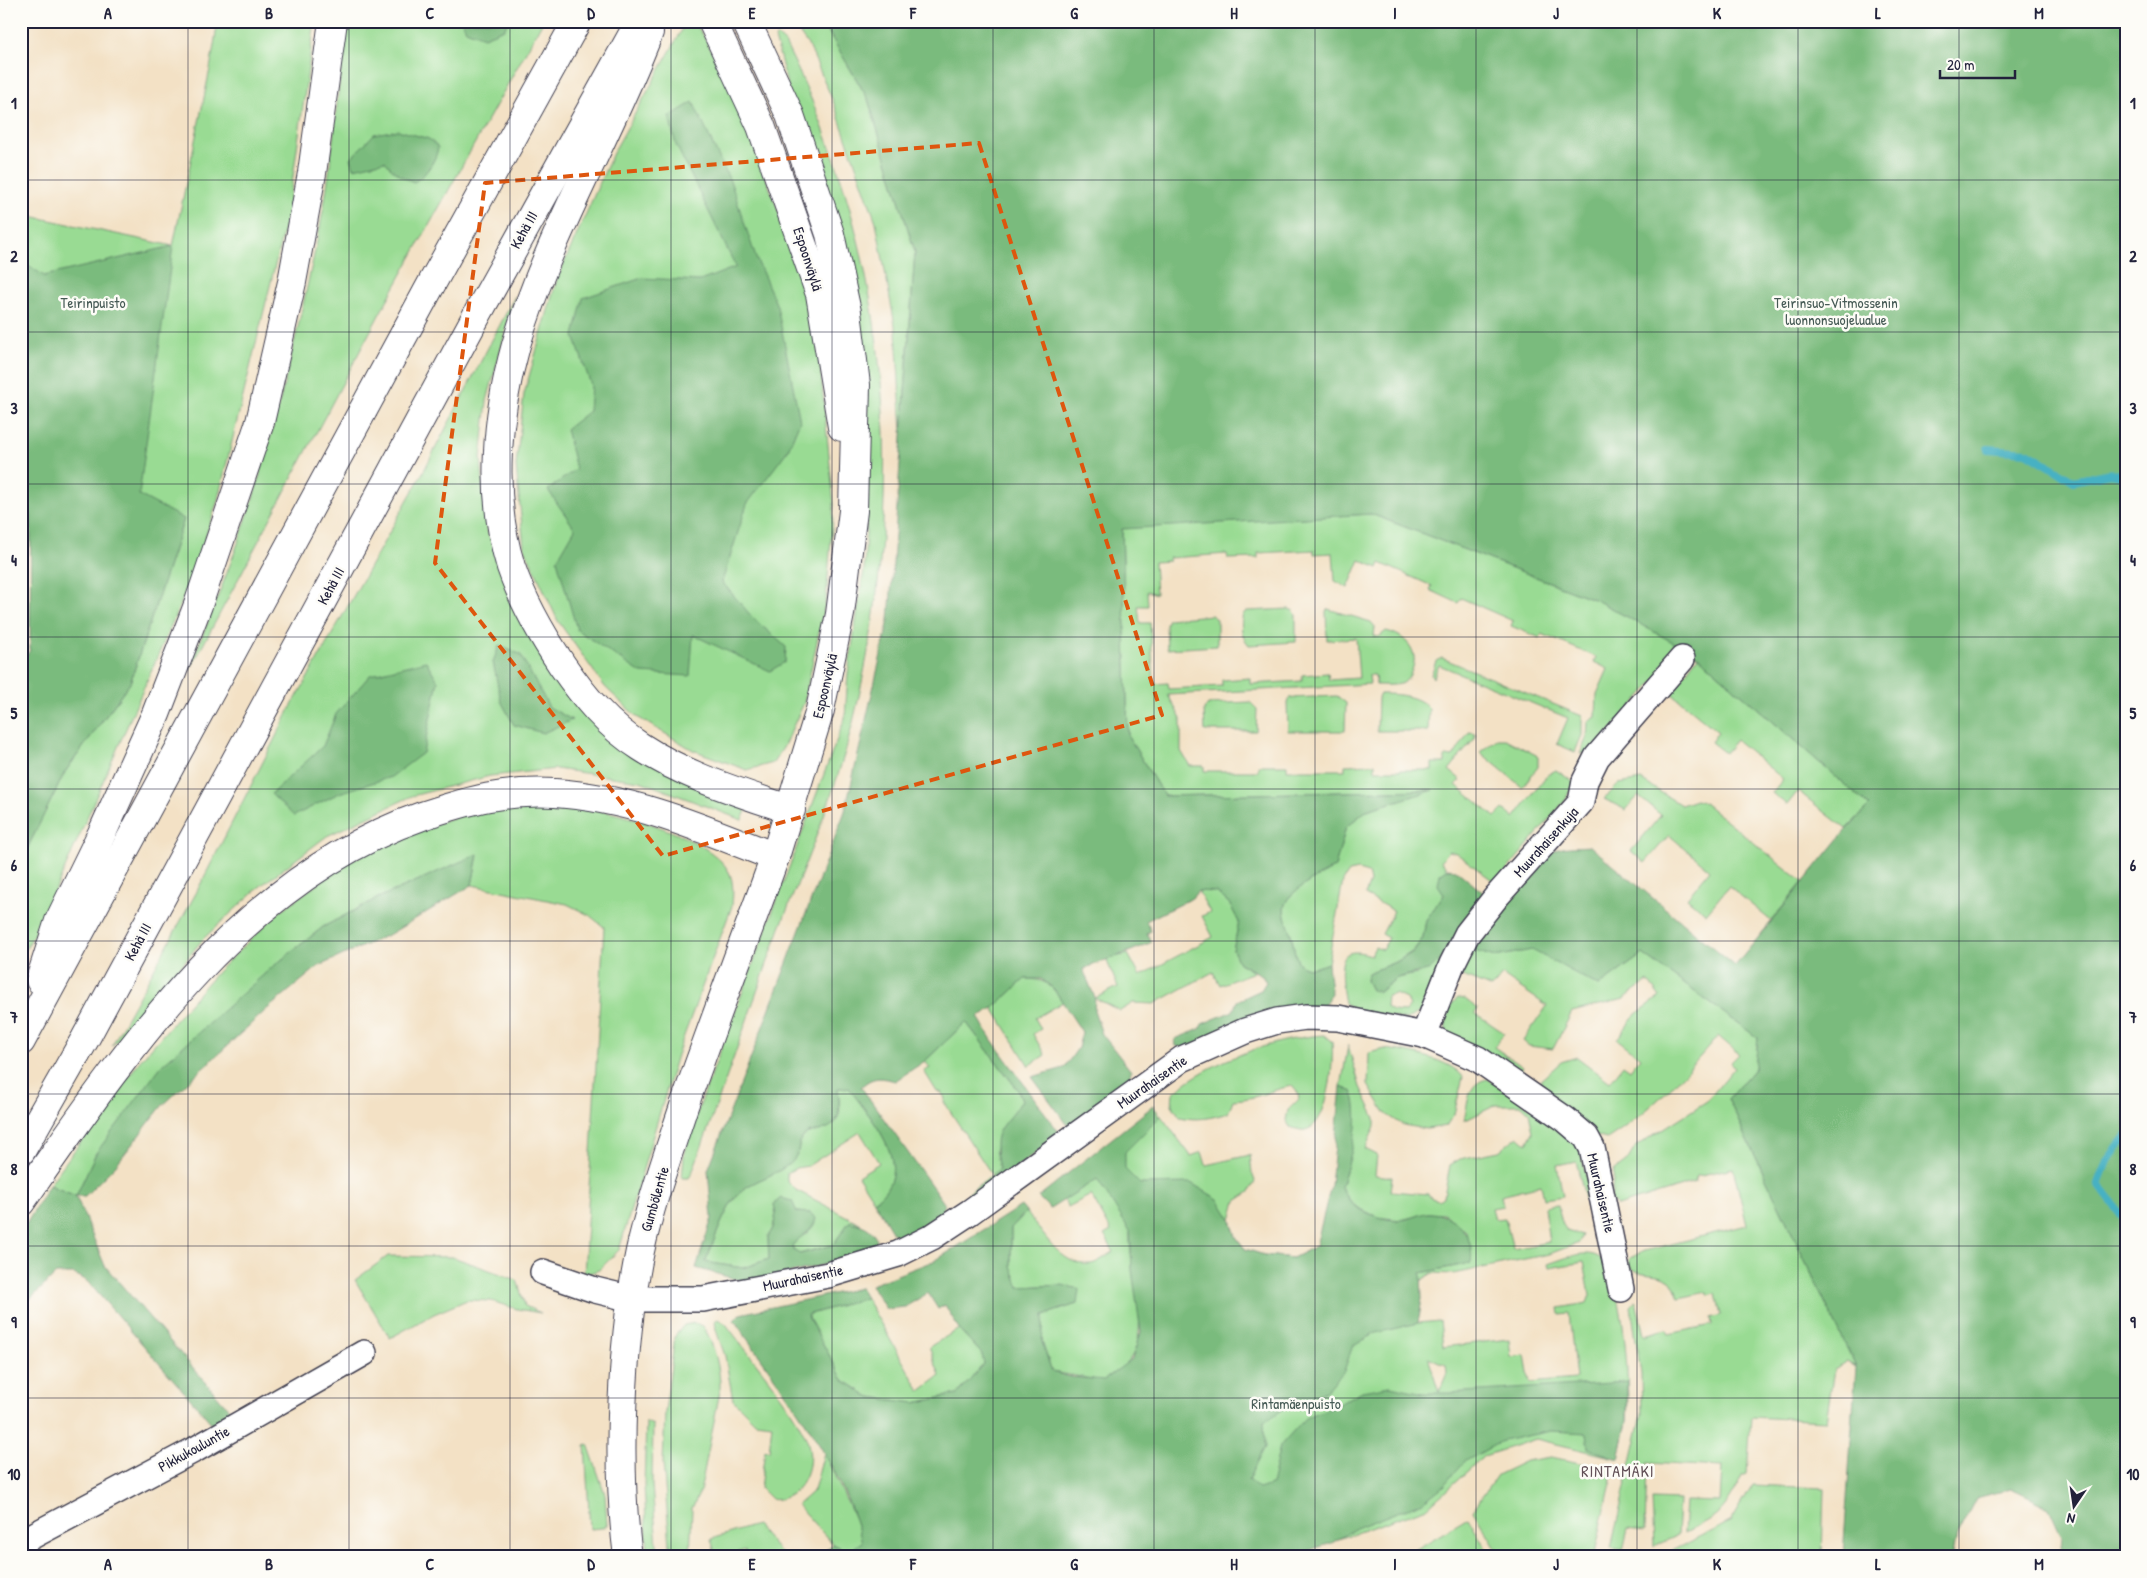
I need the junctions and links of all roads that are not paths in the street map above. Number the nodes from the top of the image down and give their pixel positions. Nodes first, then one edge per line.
1 (333, 21) edge
2 (577, 21) edge
3 (640, 21) edge
4 (654, 21) edge
5 (746, 21) edge
6 (714, 25) edge
7 (853, 510) junction
8 (1682, 658) dead end
9 (791, 810) junction
10 (774, 857) junction
11 (1424, 1035) junction
12 (21, 1041) edge
13 (21, 1151) edge
14 (21, 1202) edge
15 (543, 1272) dead end
16 (1621, 1289) dead end
17 (632, 1299) junction
18 (364, 1353) dead end
19 (21, 1542) edge
20 (628, 1557) edge

1 - 12 main road
2 - 12 main road
3 - 13 main road, Kehä III
4 - 9 main road
5 - 7 main road, Espoonväylä
6 - 7 main road, Espoonväylä
7 - 9 main road, Espoonväylä
8 - 11 street, Muurahaisenkuja
9 - 10 main road, Espoonväylä
10 - 14 main road
10 - 17 main road, Gumbölentie
11 - 16 street, Muurahaisentie
11 - 17 street, Muurahaisentie
15 - 17 street, Muurahaisentie
17 - 20 main road, Gumbölentie
18 - 19 street, Pikkukouluntie

